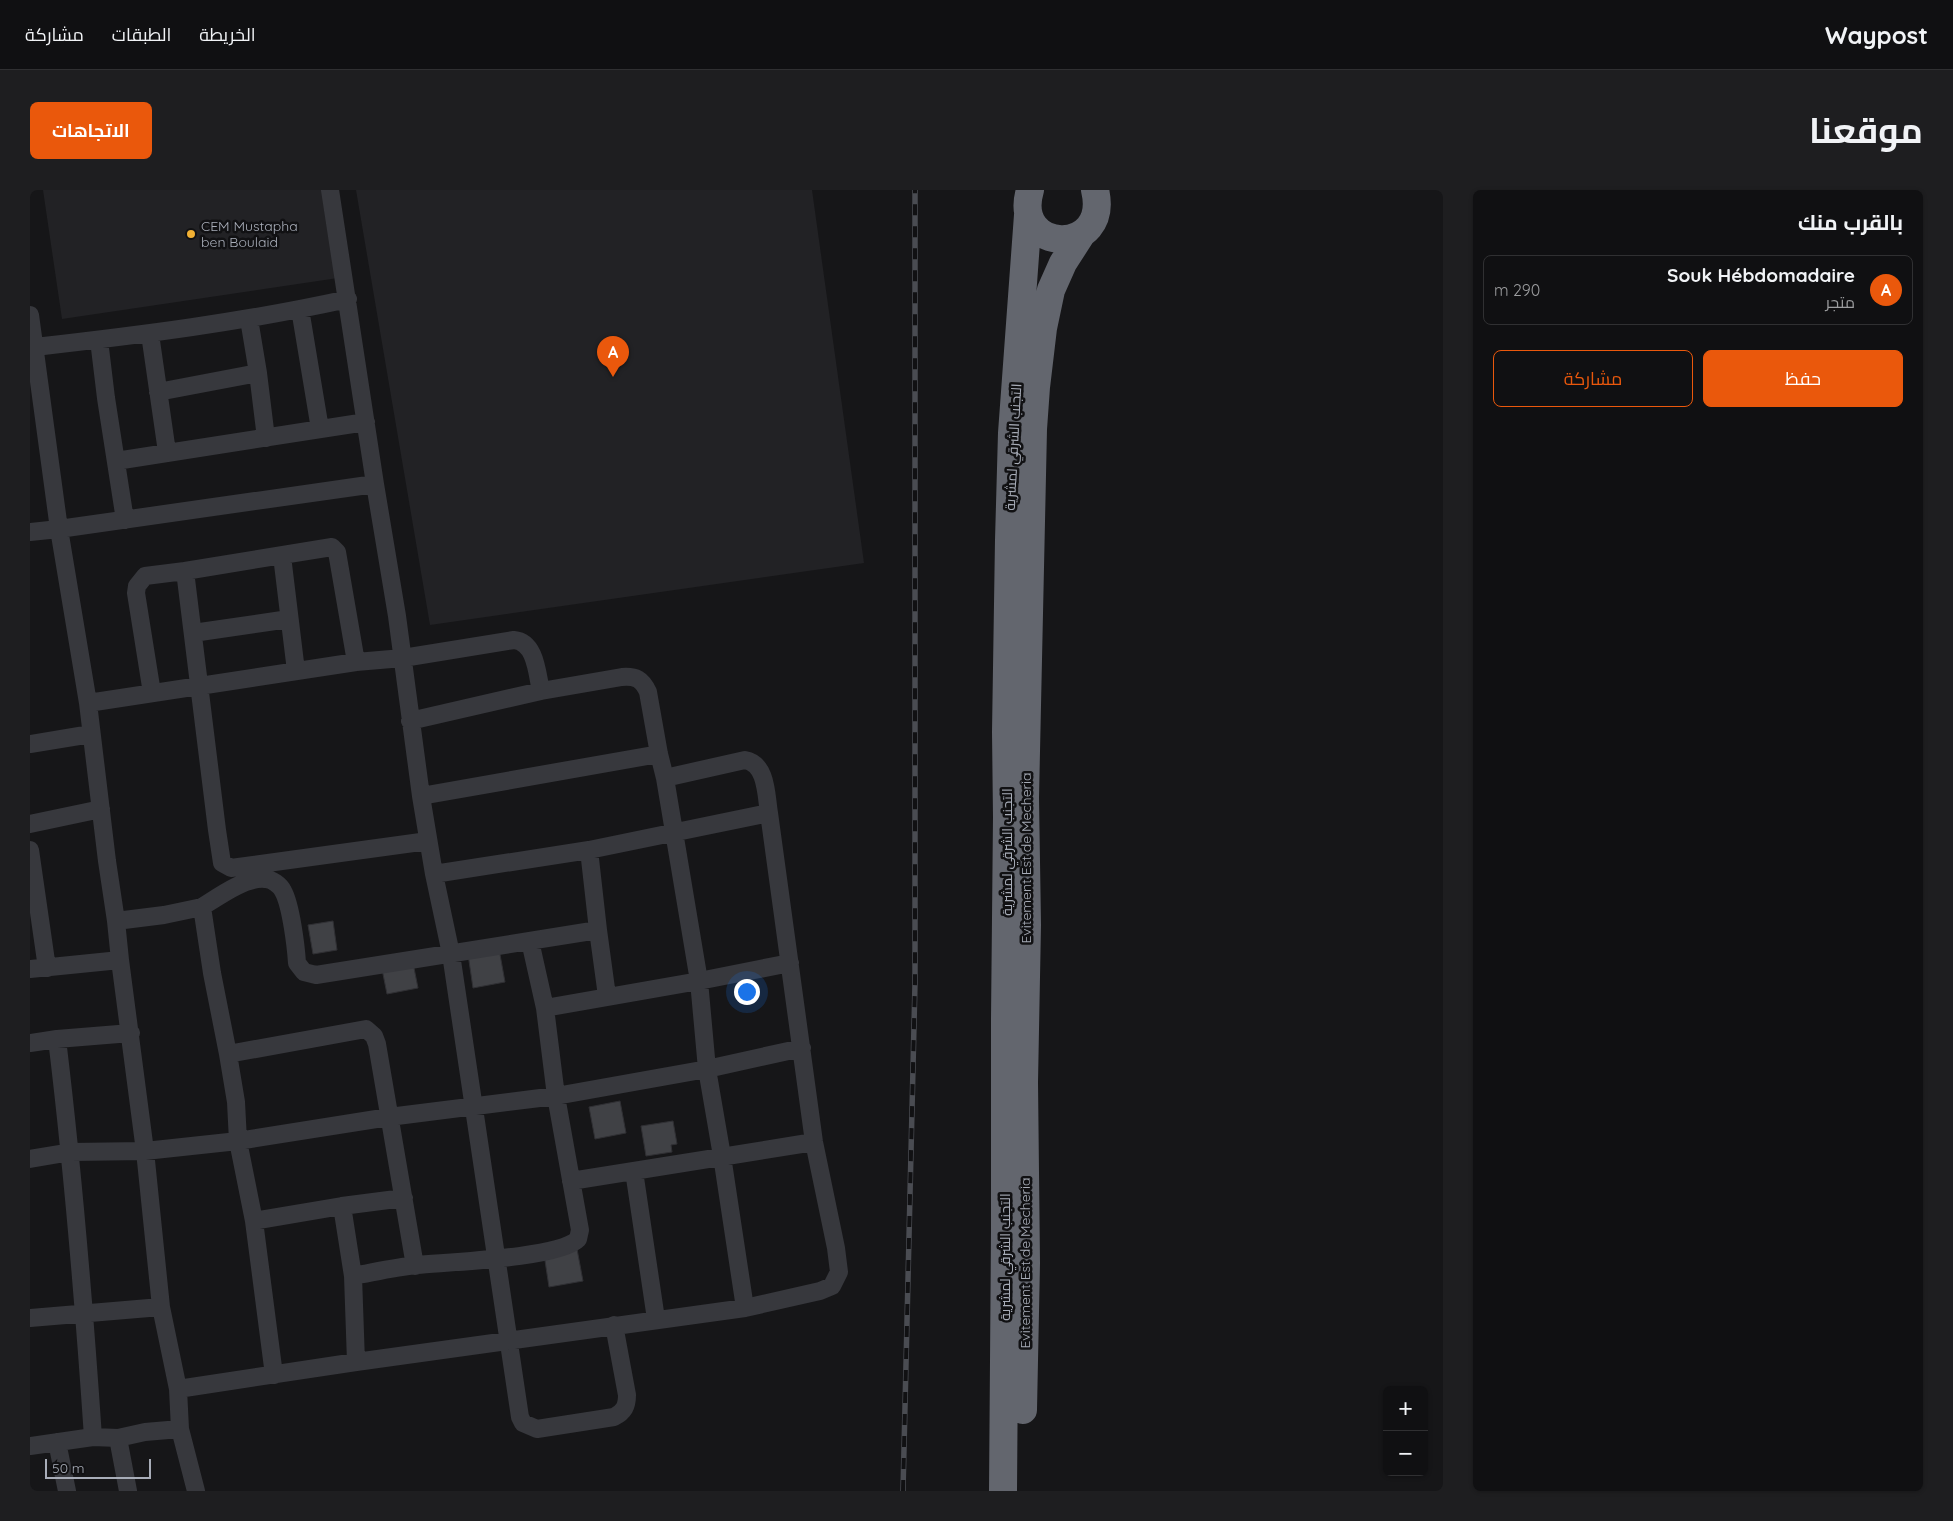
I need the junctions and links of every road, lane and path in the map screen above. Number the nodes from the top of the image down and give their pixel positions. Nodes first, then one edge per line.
1 (330, 190) edge
2 (1097, 194) edge
3 (1029, 203) edge
4 (1081, 235) junction
5 (348, 299) junction
6 (300, 309) junction
7 (30, 315) edge
8 (249, 319) junction
9 (150, 334) junction
10 (99, 340) junction
11 (35, 347) junction
12 (258, 373) junction
13 (158, 392) junction
14 (366, 422) junction
15 (320, 429) junction
16 (266, 438) junction
17 (167, 452) junction
18 (116, 461) junction
19 (375, 484) junction
20 (125, 520) junction
21 (58, 530) junction
22 (30, 532) edge
23 (282, 556) junction
24 (185, 571) junction
25 (289, 619) junction
26 (193, 633) junction
27 (403, 658) junction
28 (356, 662) junction
29 (296, 671) junction
30 (199, 687) junction
31 (541, 691) junction
32 (152, 693) junction
33 (88, 703) junction
34 (410, 721) junction
35 (91, 734) junction
36 (30, 744) edge
37 (659, 754) junction
38 (665, 778) junction
39 (421, 796) junction
40 (101, 809) junction
41 (769, 813) junction
42 (30, 824) edge
43 (674, 833) junction
44 (428, 841) junction
45 (30, 850) edge
46 (588, 850) junction
47 (434, 874) junction
48 (202, 907) junction
49 (116, 921) junction
50 (598, 930) junction
51 (530, 941) junction
52 (451, 954) junction
53 (120, 960) junction
54 (790, 963) junction
55 (39, 969) edge
56 (699, 982) junction
57 (607, 996) junction
58 (545, 1008) junction
59 (131, 1033) junction
60 (57, 1039) junction
61 (30, 1043) edge
62 (802, 1048) junction
63 (228, 1054) junction
64 (707, 1069) junction
65 (556, 1096) junction
66 (473, 1108) junction
67 (389, 1117) junction
68 (238, 1141) junction
69 (814, 1142) junction
70 (145, 1151) junction
71 (71, 1152) junction
72 (722, 1156) junction
73 (30, 1159) edge
74 (634, 1171) junction
75 (571, 1181) junction
76 (404, 1198) junction
77 (342, 1206) junction
78 (254, 1221) junction
79 (496, 1259) junction
80 (415, 1266) junction
81 (353, 1276) junction
82 (162, 1307) junction
83 (745, 1308) junction
84 (84, 1313) junction
85 (30, 1318) edge
86 (656, 1320) junction
87 (614, 1325) junction
88 (508, 1341) junction
89 (356, 1362) junction
90 (274, 1375) junction
91 (178, 1389) junction
92 (180, 1429) junction
93 (93, 1437) junction
94 (118, 1438) junction
95 (57, 1442) junction
96 (30, 1446) edge
97 (67, 1491) edge
98 (128, 1491) edge
99 (196, 1491) edge
100 (1009, 1491) edge

1 - 5 street
2 - 4 highway, Evitement Est de Mecheria
3 - 4 highway
3 - 100 highway, التجنب الشرقي لمشرية
4 - 100 highway, Evitement Est de Mecheria
5 - 6 street
5 - 14 street
6 - 8 street
6 - 15 street
7 - 11 street
8 - 9 street
8 - 12 street
9 - 10 street
9 - 13 street
10 - 11 street
10 - 18 street
11 - 21 street
12 - 13 street
12 - 16 street
13 - 17 street
14 - 15 street
14 - 19 street
15 - 16 street
16 - 17 street
17 - 18 street
18 - 20 street
19 - 20 street
19 - 27 street
20 - 21 street
21 - 22 street
21 - 33 street
23 - 24 street
23 - 25 street
23 - 28 street
24 - 26 street
24 - 32 street
25 - 26 street
25 - 29 street
26 - 30 street
27 - 28 street
27 - 31 street
27 - 34 street
28 - 29 street
29 - 30 street
30 - 32 street
30 - 44 street
31 - 34 street
31 - 37 street
32 - 33 street
33 - 35 street
34 - 39 street
35 - 36 street
35 - 40 street
37 - 38 street
37 - 39 street
38 - 41 street
38 - 43 street
39 - 44 street
40 - 42 street
40 - 49 street
41 - 43 street
41 - 54 street
43 - 46 street
43 - 56 street
44 - 47 street
45 - 55 street
46 - 47 street
46 - 50 street
47 - 52 street
48 - 49 street
48 - 52 street
48 - 63 street
49 - 53 street
50 - 51 street
50 - 57 street
51 - 52 street
51 - 58 street
52 - 66 street
53 - 55 street
53 - 59 street
54 - 56 street
54 - 62 street
56 - 57 street
56 - 64 street
57 - 58 street
58 - 65 street
59 - 60 street
59 - 70 street
60 - 61 street
60 - 71 street
62 - 64 street
62 - 69 street
63 - 67 street
63 - 68 street
64 - 65 street
64 - 72 street
65 - 66 street
65 - 75 street
66 - 67 street
66 - 79 street
67 - 68 street
67 - 76 street
68 - 70 street
68 - 78 street
69 - 72 street
69 - 83 street
70 - 71 street
70 - 82 street
71 - 73 street
71 - 84 street
72 - 74 street
72 - 83 street
74 - 75 street
74 - 86 street
75 - 79 street
76 - 77 street
76 - 80 street
77 - 78 street
77 - 81 street
78 - 90 street
79 - 80 street
79 - 88 street
80 - 81 street
81 - 89 street
82 - 84 street
82 - 91 street
83 - 86 street
84 - 85 street
84 - 93 street
86 - 87 street
87 - 88 street
87 - 88 street
88 - 89 street
89 - 90 street
90 - 91 street
91 - 92 street
92 - 94 street
92 - 99 street
93 - 94 street
93 - 95 street
94 - 98 street
95 - 96 street
95 - 97 street

